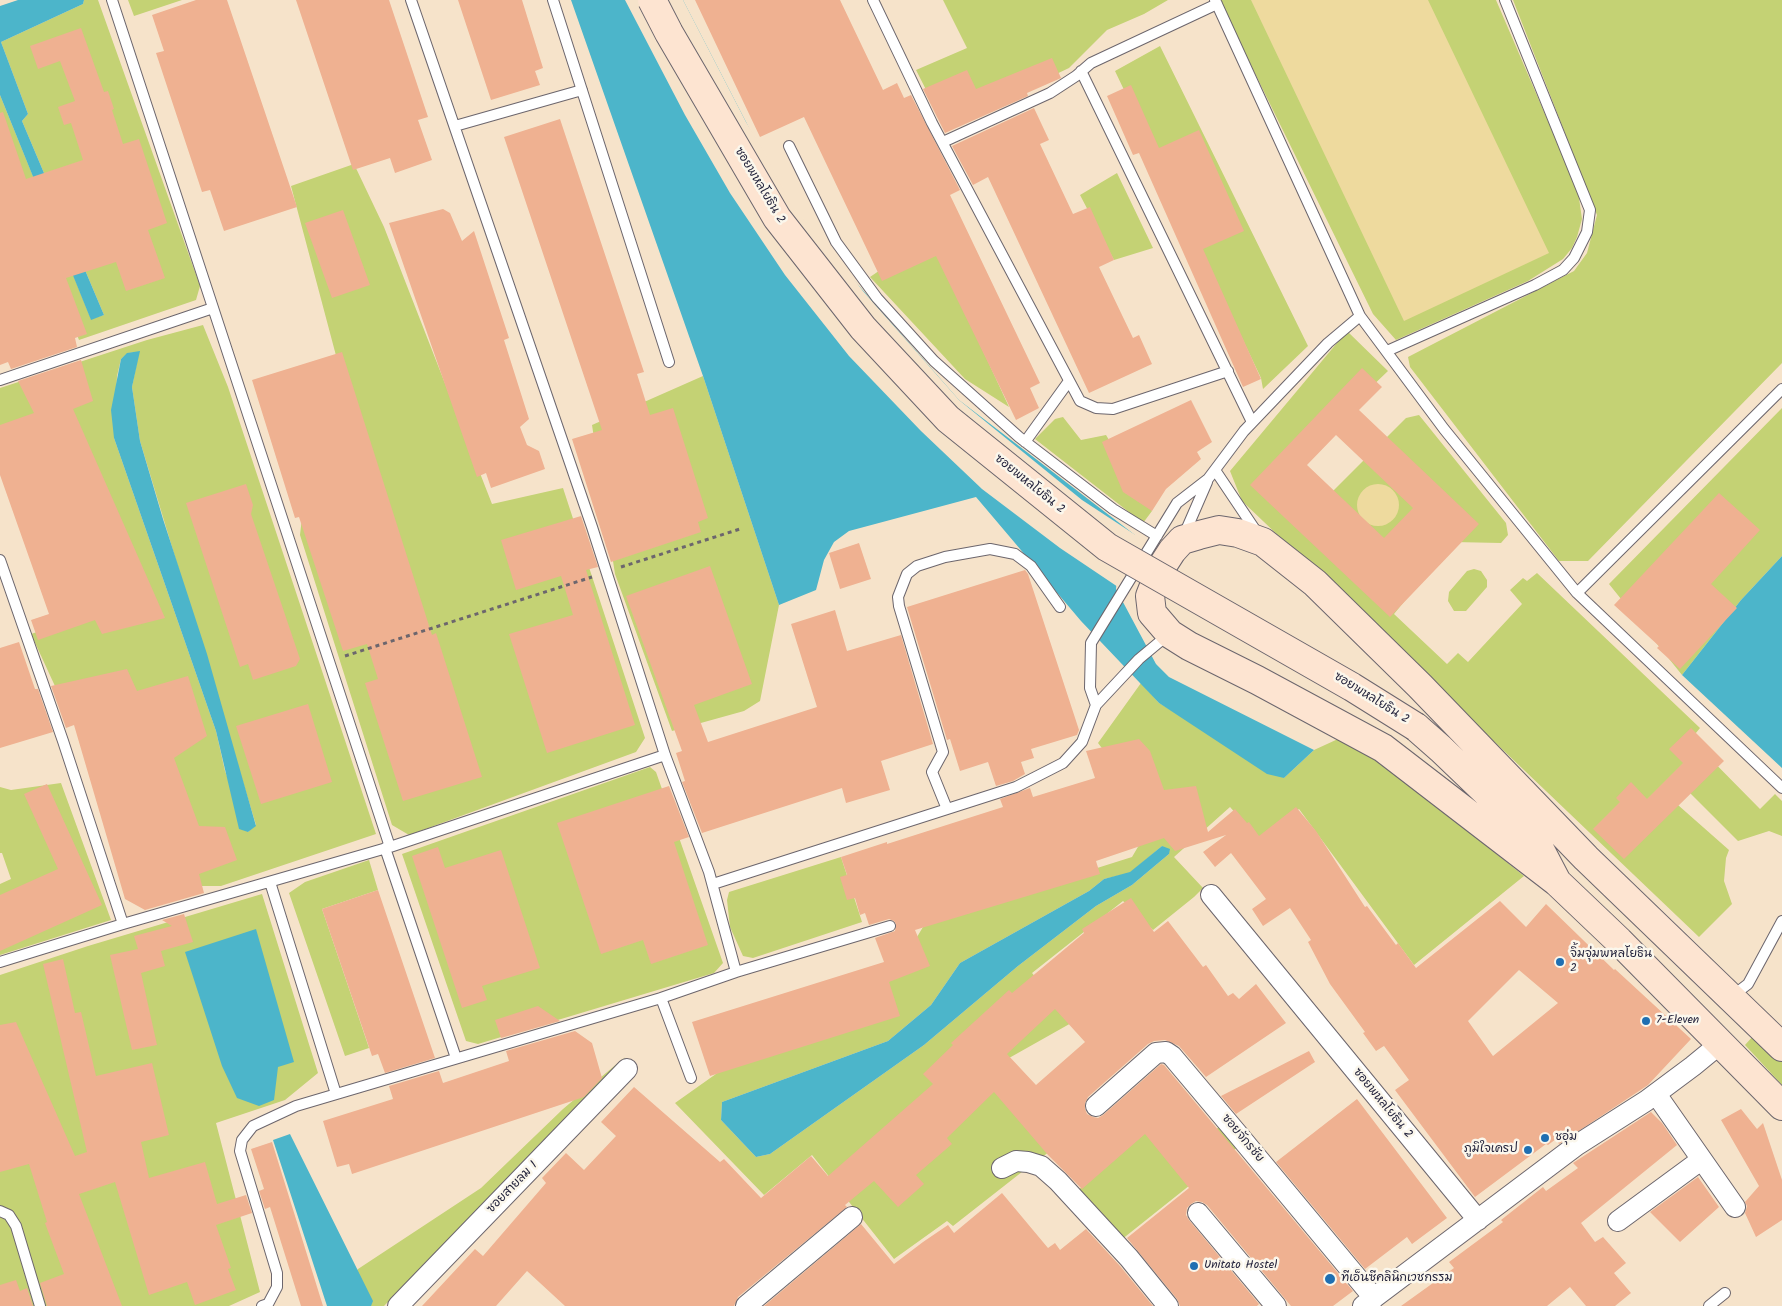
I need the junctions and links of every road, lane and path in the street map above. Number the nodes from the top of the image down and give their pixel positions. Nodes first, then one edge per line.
1 (112, 0) edge
2 (411, 0) edge
3 (553, 0) edge
4 (652, 0) edge
5 (873, 0) edge
6 (1506, 0) edge
7 (1216, 2) edge
8 (1081, 71) junction
9 (582, 90) junction
10 (455, 126) junction
11 (943, 142) junction
12 (789, 146) dead end
13 (213, 308) junction
14 (1360, 316) junction
15 (1386, 351) junction
16 (669, 362) dead end
17 (1228, 371) junction
18 (0, 380) edge
19 (1069, 381) junction
20 (1782, 390) edge
21 (1252, 422) junction
22 (1025, 442) junction
23 (1215, 470) junction
24 (1208, 479) junction
25 (740, 530) dead end
26 (1169, 538) junction
27 (1263, 542) junction
28 (0, 560) edge
29 (606, 572) junction
30 (1578, 593) junction
31 (1060, 606) dead end
32 (1163, 639) junction
33 (329, 661) junction
34 (1096, 705) junction
35 (665, 754) junction
36 (1782, 788) edge
37 (947, 809) junction
38 (1534, 838) junction
39 (388, 848) junction
40 (1586, 858) junction
41 (270, 882) junction
42 (1556, 882) junction
43 (713, 884) junction
44 (1211, 895) dead end
45 (1782, 921) edge
46 (123, 924) junction
47 (890, 926) dead end
48 (0, 962) edge
49 (736, 972) junction
50 (661, 998) junction
51 (1740, 1006) junction
52 (1721, 1043) junction
53 (1782, 1047) edge
54 (456, 1058) junction
55 (627, 1070) dead end
56 (691, 1078) dead end
57 (336, 1094) junction
58 (1656, 1094) junction
59 (1096, 1106) dead end
60 (1782, 1106) edge
61 (1701, 1160) junction
62 (1002, 1168) dead end
63 (1735, 1207) dead end
64 (0, 1211) edge
65 (1198, 1213) dead end
66 (852, 1217) dead end
67 (1478, 1220) junction
68 (1618, 1221) dead end
69 (1725, 1293) dead end
70 (1369, 1302) edge
71 (40, 1306) edge
72 (262, 1306) edge
73 (398, 1306) edge
74 (746, 1306) edge
75 (1168, 1306) edge
76 (1276, 1306) edge
77 (1709, 1306) edge

1 - 13 lane
2 - 10 lane
3 - 9 lane
4 - 38 street, ซอยพหลโยธิน 2, bridge
5 - 11 lane
6 - 15 lane
7 - 8 lane
7 - 14 lane
8 - 11 lane
8 - 17 lane
9 - 10 lane
9 - 16 lane
10 - 29 lane
11 - 19 lane
12 - 22 lane
13 - 18 lane
13 - 33 lane
14 - 15 lane
14 - 21 lane
15 - 30 lane
17 - 19 lane
17 - 21 lane
19 - 22 lane
20 - 30 lane
21 - 23 lane
22 - 26 lane
23 - 24 lane
23 - 27 lane
24 - 26 lane
24 - 26 lane
25 - 29 path
26 - 27 street
26 - 32 street
26 - 34 lane
27 - 40 street
28 - 46 lane
29 - 33 path
29 - 35 lane
30 - 36 lane
31 - 37 lane
32 - 34 lane
32 - 42 street
33 - 39 lane
34 - 37 lane
35 - 39 lane
35 - 43 lane
37 - 43 lane
38 - 40 street, ซอยพหลโยธิน 2
38 - 42 street, ซอยพหลโยธิน 2
39 - 41 lane
39 - 54 lane
40 - 51 street, ซอยพหลโยธิน 2
41 - 46 lane
41 - 57 lane
42 - 52 street, ซอยพหลโยธิน 2
43 - 49 lane
44 - 67 street, ซอยพหลโยธิน 2
45 - 51 lane
46 - 48 lane
47 - 49 lane
49 - 50 lane
50 - 54 lane
50 - 56 lane
51 - 52 street
51 - 53 street, ซอยพหลโยธิน 2
52 - 58 street
52 - 60 street, ซอยพหลโยธิน 2
54 - 57 lane
55 - 73 street, ซอยสายลม 1
57 - 72 lane
58 - 61 street
58 - 67 street
59 - 70 street, ซอยจักรชัย
61 - 63 street
61 - 68 street
62 - 75 street
64 - 71 lane
65 - 76 street
66 - 74 street
67 - 70 street
69 - 77 lane

